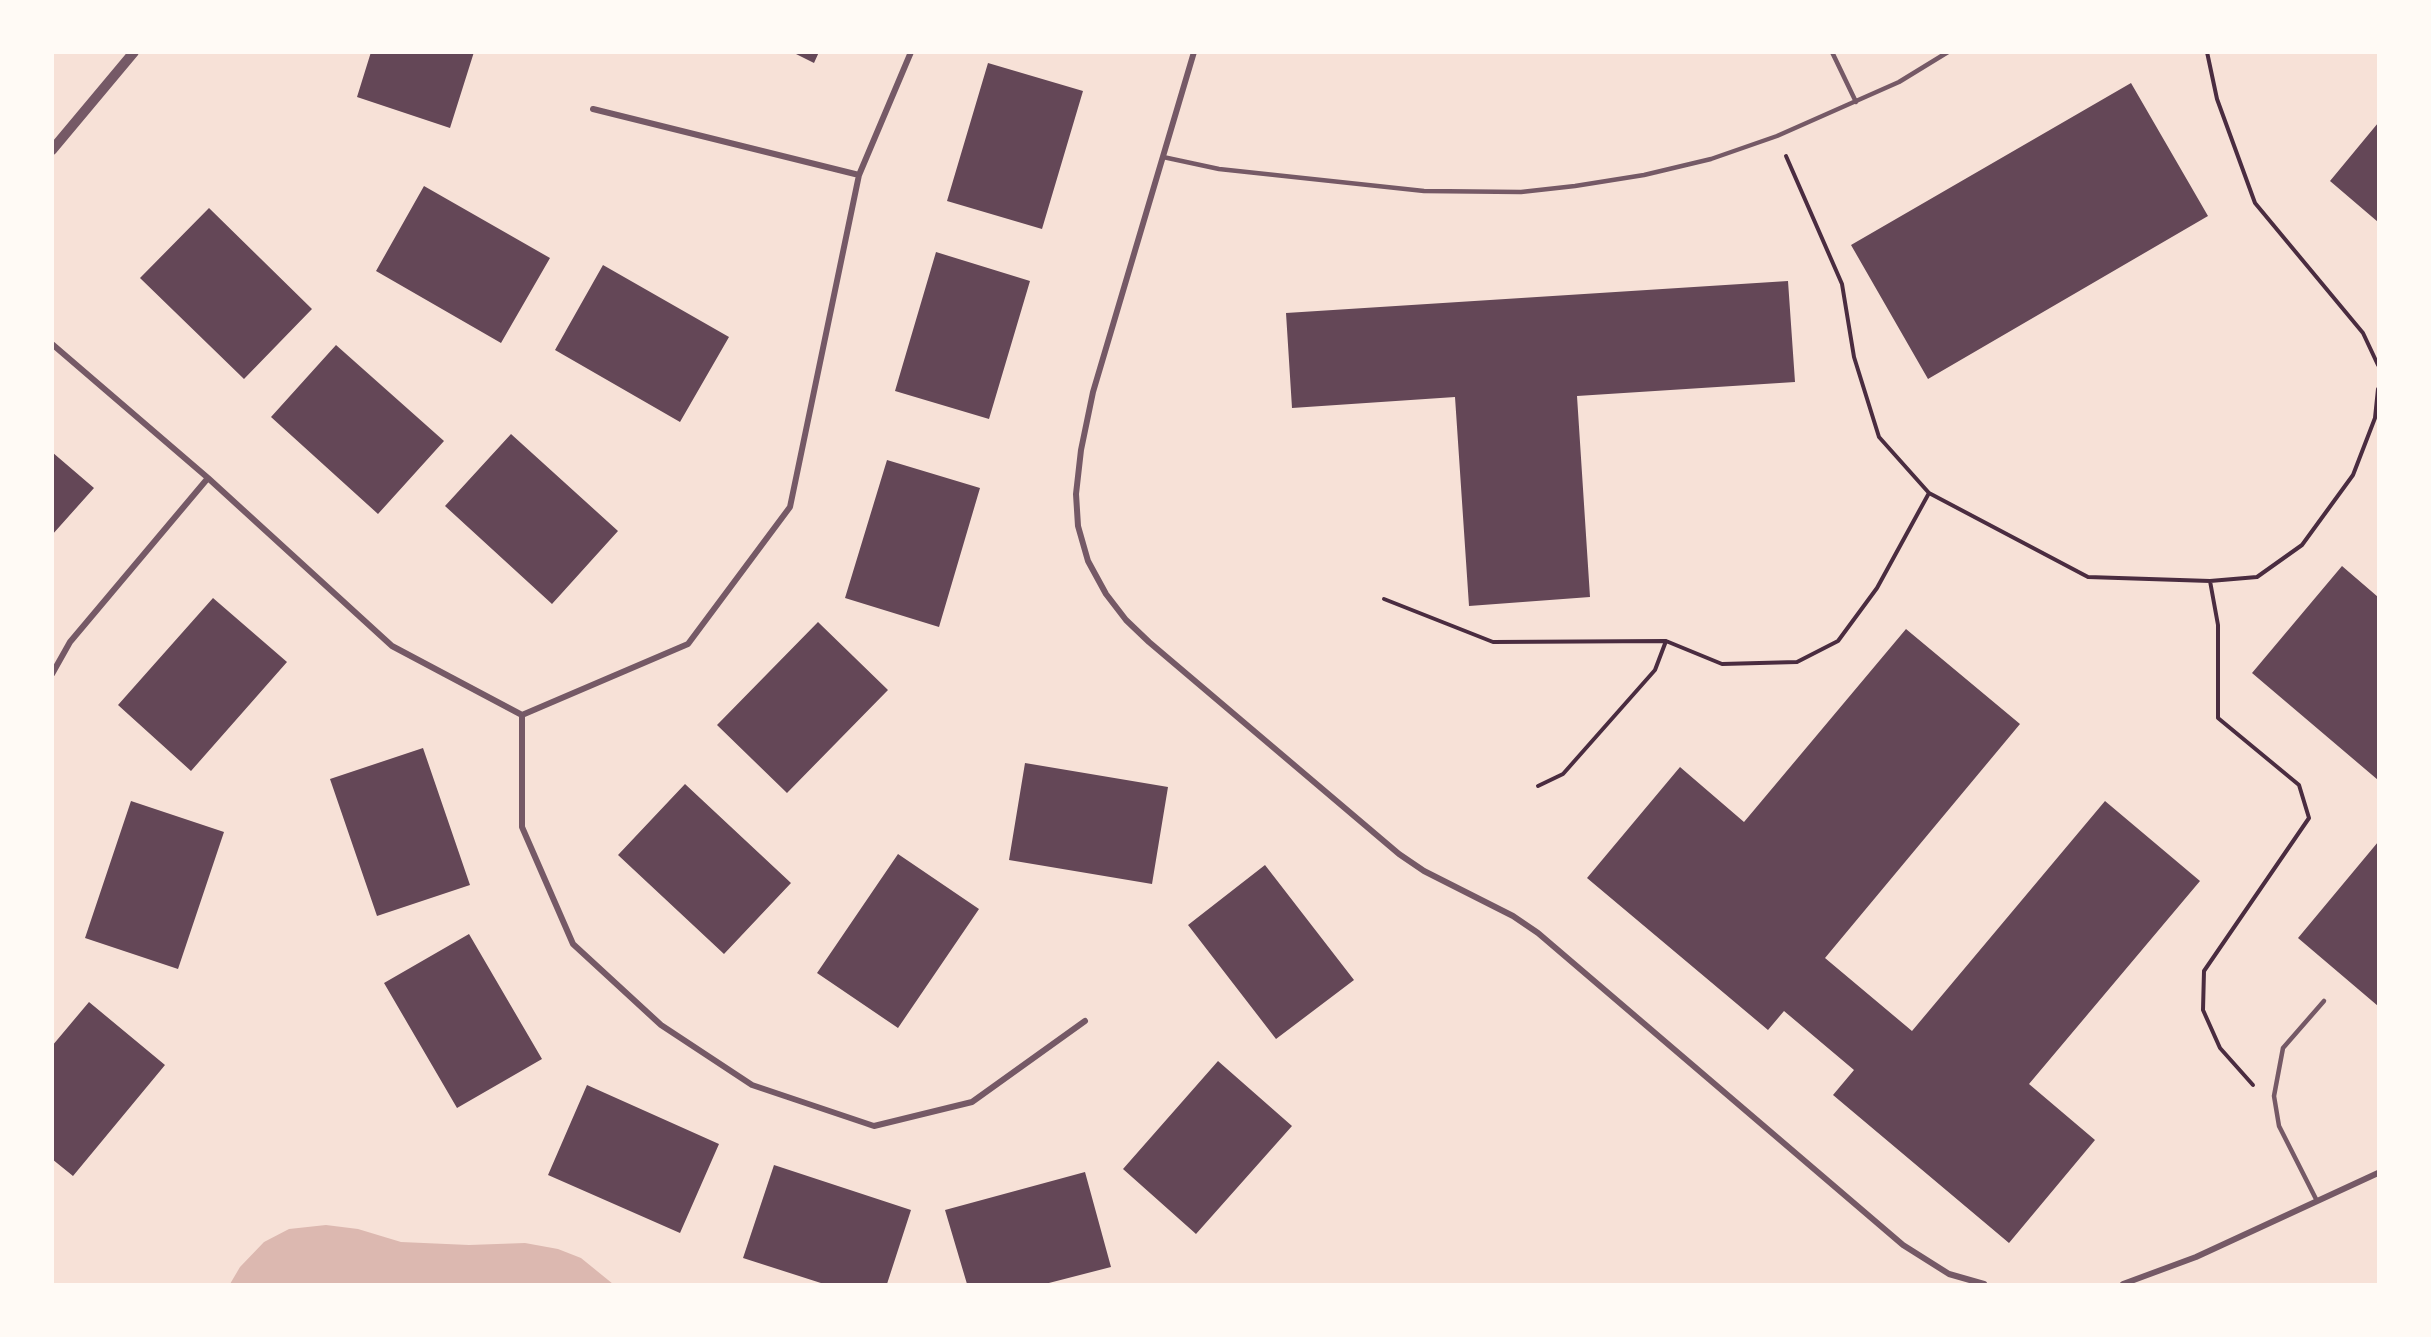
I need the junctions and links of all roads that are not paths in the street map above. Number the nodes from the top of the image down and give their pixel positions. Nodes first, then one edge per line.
1 (134, 52) edge
2 (911, 52) edge
3 (1194, 52) edge
4 (1832, 52) edge
5 (1937, 52) edge
6 (1948, 52) edge
7 (1940, 58) junction
8 (1856, 102) junction
9 (593, 109) dead end
10 (52, 150) edge
11 (1163, 157) junction
12 (859, 175) junction
13 (52, 344) edge
14 (208, 478) junction
15 (52, 674) edge
16 (522, 715) junction
17 (2324, 1000) dead end
18 (1085, 1021) dead end
19 (2379, 1173) edge
20 (2317, 1201) junction
21 (1984, 1284) edge
22 (2123, 1284) edge

1 - 10 street
2 - 12 street
3 - 11 street
4 - 8 lane
5 - 7 lane
6 - 7 lane
7 - 8 lane
8 - 11 lane
9 - 12 street
11 - 21 street
12 - 16 street
13 - 14 street
14 - 15 street
14 - 16 street
16 - 18 street
17 - 20 lane
19 - 20 street
20 - 22 street

